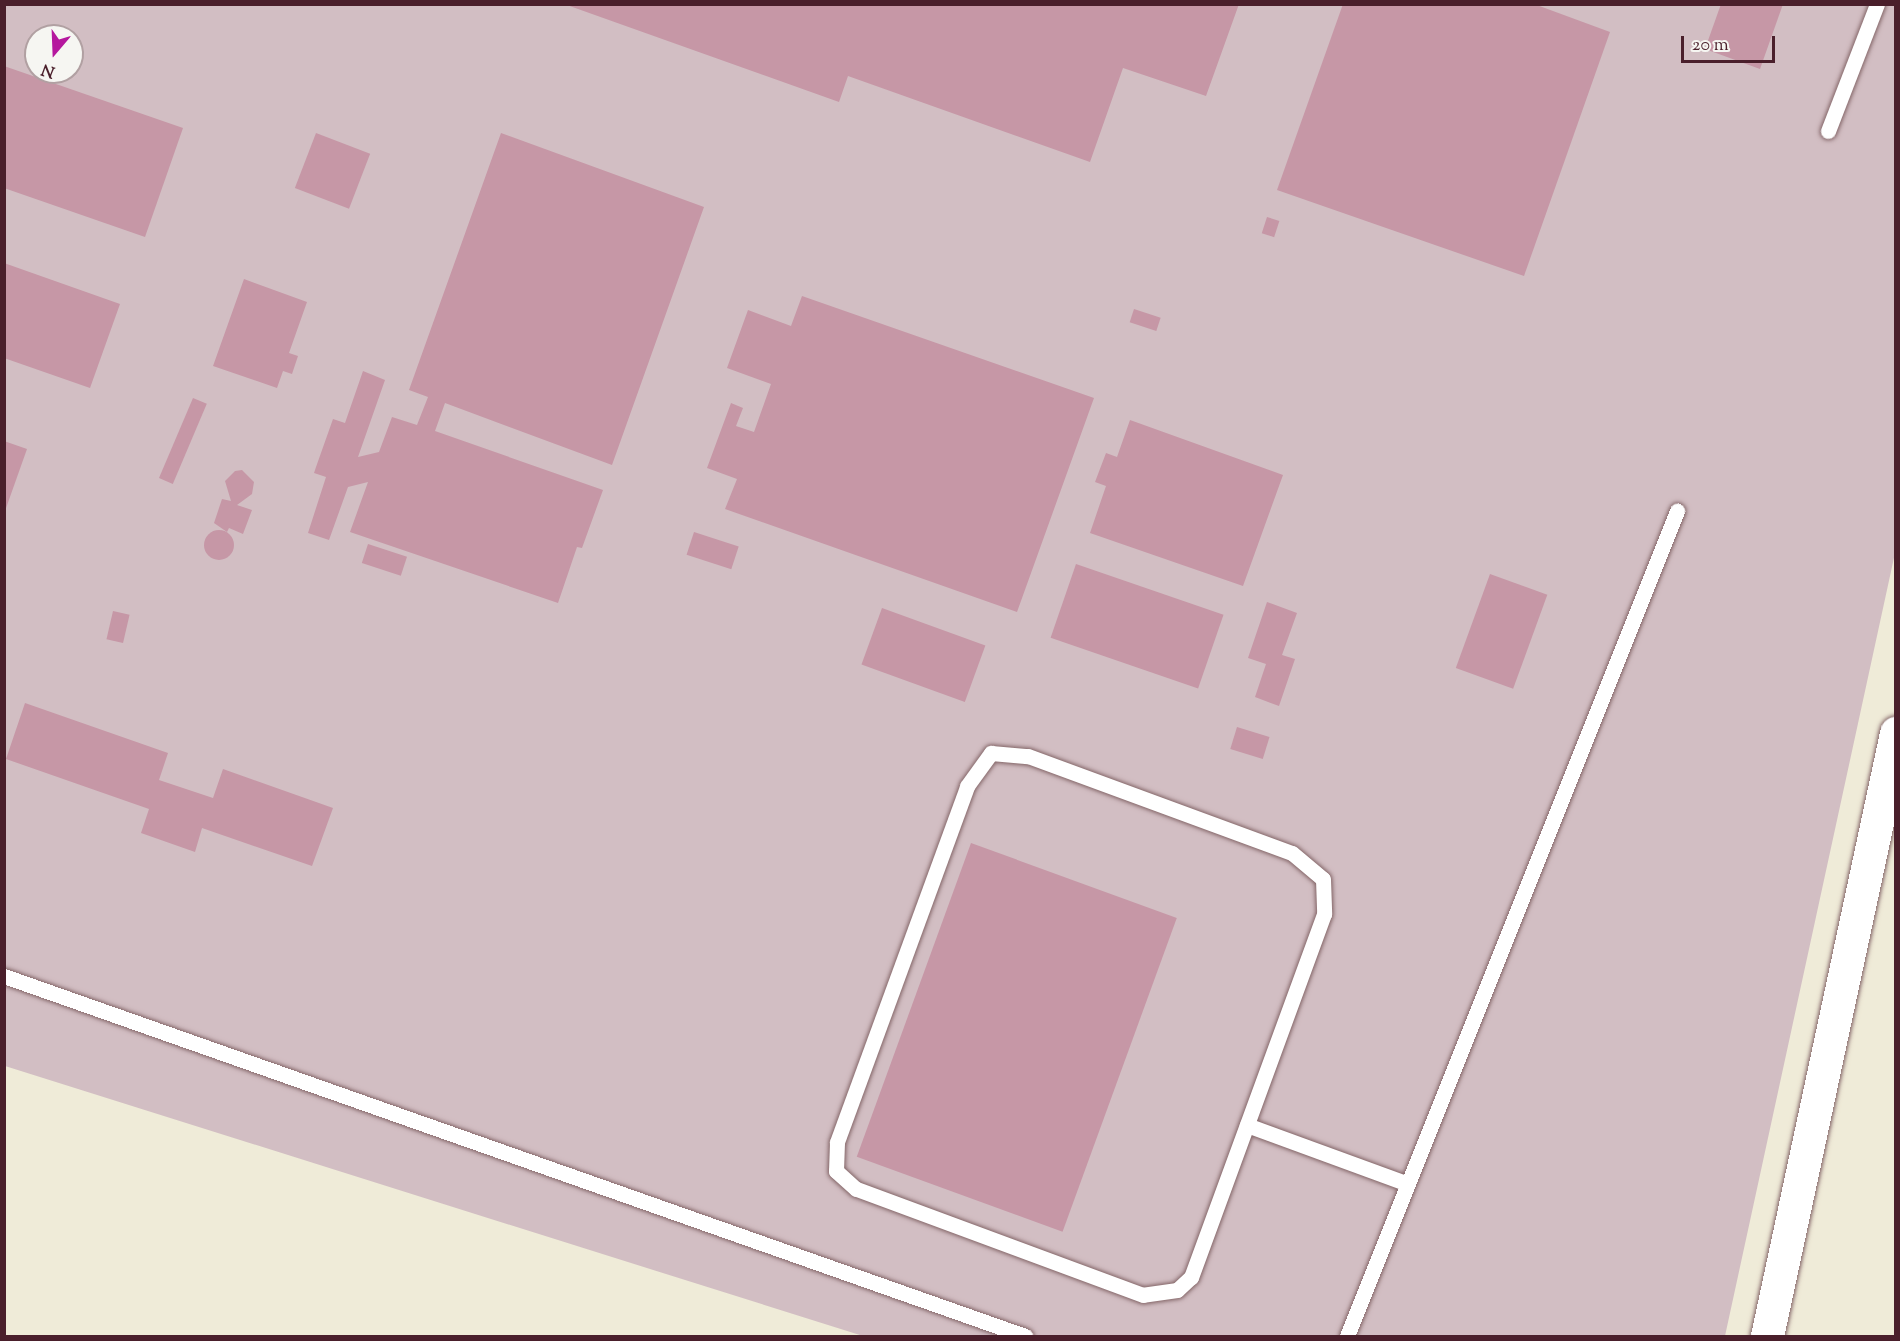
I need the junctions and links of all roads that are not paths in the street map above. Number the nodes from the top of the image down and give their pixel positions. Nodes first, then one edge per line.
1 (1877, 4) edge
2 (1828, 131) dead end
3 (1677, 511) dead end
4 (1896, 733) edge
5 (4, 976) edge
6 (1247, 1125) junction
7 (1408, 1184) junction
8 (1025, 1336) edge
9 (1347, 1336) edge
10 (1767, 1336) edge

1 - 2 lane
3 - 7 lane
4 - 10 main road
5 - 8 lane
6 - 6 lane
6 - 7 lane
7 - 9 lane

